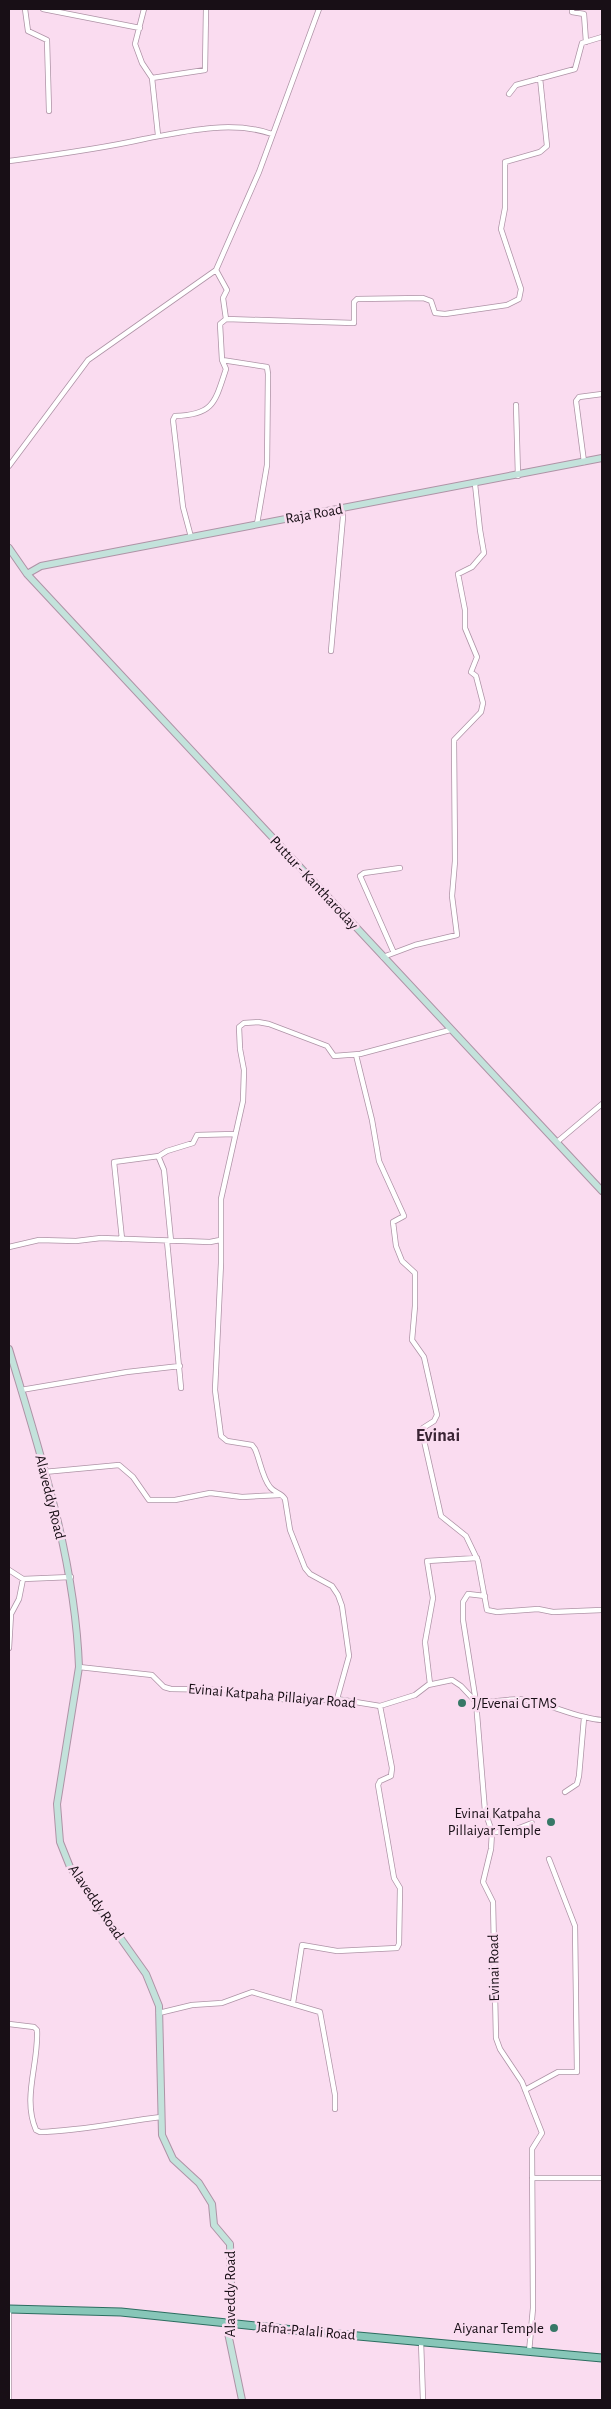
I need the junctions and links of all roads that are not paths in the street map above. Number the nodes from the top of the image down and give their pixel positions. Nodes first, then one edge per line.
1 (25, 9) edge
2 (43, 9) edge
3 (144, 9) edge
4 (206, 9) edge
5 (319, 9) edge
6 (572, 9) edge
7 (140, 28) junction
8 (602, 37) edge
9 (586, 42) junction
10 (152, 78) junction
11 (540, 78) junction
12 (509, 94) dead end
13 (49, 111) dead end
14 (272, 134) junction
15 (158, 136) junction
16 (9, 161) edge
17 (216, 270) junction
18 (226, 318) junction
19 (222, 360) junction
20 (602, 394) edge
21 (516, 405) dead end
22 (602, 458) edge
23 (584, 462) junction
24 (9, 466) edge
25 (518, 476) junction
26 (475, 484) junction
27 (342, 509) junction
28 (257, 524) junction
29 (191, 537) junction
30 (9, 548) edge
31 (27, 574) junction
32 (331, 651) dead end
33 (400, 868) dead end
34 (394, 953) junction
35 (383, 957) junction
36 (450, 1030) junction
37 (356, 1055) junction
38 (602, 1104) edge
39 (235, 1134) junction
40 (557, 1142) junction
41 (160, 1158) dead end
42 (602, 1191) edge
43 (122, 1240) junction
44 (220, 1240) junction
45 (169, 1241) junction
46 (9, 1248) edge
47 (9, 1349) edge
48 (180, 1366) junction
49 (181, 1388) dead end
50 (21, 1390) junction
51 (44, 1472) junction
52 (282, 1495) junction
53 (477, 1558) junction
54 (9, 1570) edge
55 (71, 1577) junction
56 (23, 1579) junction
57 (485, 1596) junction
58 (602, 1610) edge
59 (9, 1648) edge
60 (79, 1667) junction
61 (430, 1684) junction
62 (337, 1699) junction
63 (476, 1702) junction
64 (380, 1706) junction
65 (584, 1718) junction
66 (602, 1720) edge
67 (566, 1792) dead end
68 (532, 1823) dead end
69 (492, 1832) junction
70 (549, 1859) dead end
71 (292, 2003) junction
72 (159, 2013) junction
73 (9, 2024) edge
74 (525, 2090) junction
75 (335, 2109) dead end
76 (161, 2117) junction
77 (532, 2178) junction
78 (602, 2178) edge
79 (9, 2309) edge
80 (232, 2324) junction
81 (421, 2341) junction
82 (529, 2352) junction
83 (602, 2358) edge
84 (9, 2400) edge
85 (242, 2400) edge
86 (423, 2400) edge

1 - 13 street
2 - 7 street
3 - 7 street
4 - 10 street
5 - 14 street
6 - 9 street
7 - 10 street
8 - 9 street
9 - 11 street
10 - 15 street
11 - 12 street
11 - 18 street
14 - 15 street
14 - 17 street
15 - 16 street
17 - 18 street
17 - 24 street
18 - 19 street
19 - 28 street
19 - 29 street
20 - 23 street
21 - 25 street
22 - 23 street, Raja Road
23 - 25 street, Raja Road
25 - 26 street, Raja Road
26 - 27 street, Raja Road
26 - 34 street
27 - 28 street, Raja Road
27 - 32 street
28 - 29 street, Raja Road
29 - 31 street, Raja Road
30 - 31 street, Puttur - Kantharoday
31 - 35 street, Puttur - Kantharoday
33 - 34 street
34 - 35 street
35 - 36 street, Puttur - Kantharoday
36 - 37 street
36 - 40 street, Puttur - Kantharoday
37 - 39 street
37 - 53 street
38 - 40 street
39 - 43 street
39 - 44 street
40 - 42 street, Puttur - Kantharoday
41 - 45 street
43 - 45 street
43 - 46 street
44 - 45 street
44 - 52 street
45 - 48 street
47 - 50 street, Alaveddy Road
48 - 49 street
48 - 50 street
50 - 51 street, Alaveddy Road
51 - 52 street
51 - 55 street, Alaveddy Road
52 - 62 street
53 - 57 street
53 - 61 street
54 - 56 street
55 - 56 street
55 - 60 street, Alaveddy Road
56 - 59 street
57 - 58 street
57 - 63 street, Evinai Road
60 - 62 street, Evinai Katpaha Pillaiyar Road
60 - 72 street, Alaveddy Road
61 - 63 street, Evinai Katpaha Pillaiyar Road
61 - 64 street, Evinai Katpaha Pillaiyar Road
62 - 64 street, Evinai Katpaha Pillaiyar Road
63 - 65 street
63 - 69 street, Evinai Road
64 - 71 street
65 - 66 street
65 - 67 street
68 - 69 street
69 - 74 street, Evinai Road
70 - 74 street
71 - 72 street
71 - 75 street
72 - 76 street, Alaveddy Road
73 - 76 street
74 - 77 street, Evinai Road
76 - 80 street, Alaveddy Road
77 - 78 street
77 - 82 street, Evinai Road
79 - 80 main road, Jafna-Palali Road
79 - 84 street
80 - 81 main road, Jafna-Palali Road
80 - 85 street, Alaveddy Road
81 - 82 main road, Jafna-Palali Road
81 - 86 street
82 - 83 main road, Jafna-Palali Road

